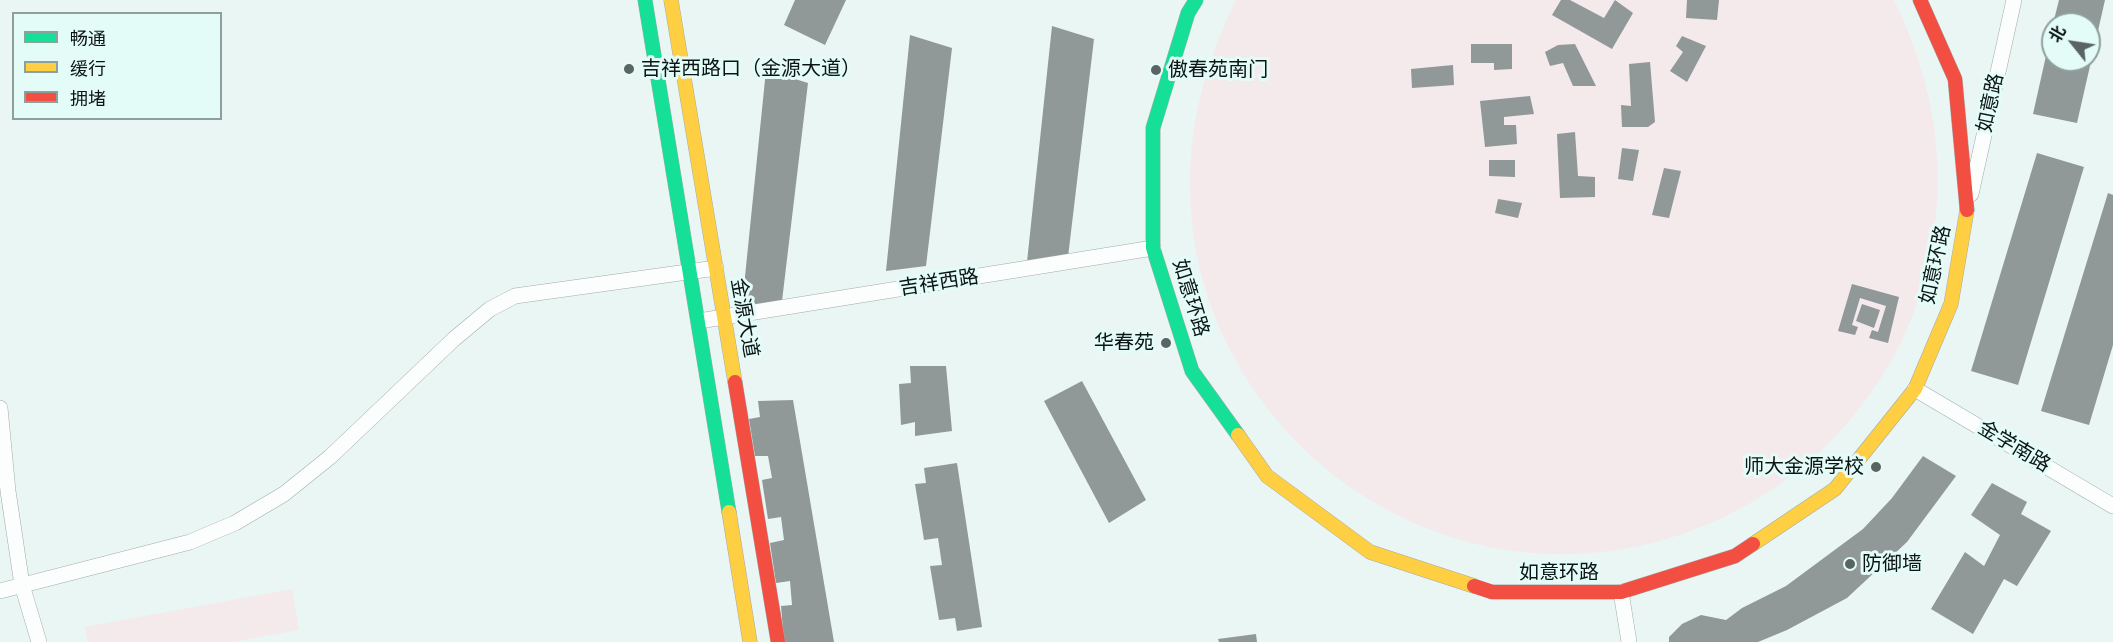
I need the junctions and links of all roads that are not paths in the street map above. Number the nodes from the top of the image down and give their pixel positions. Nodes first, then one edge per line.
1 (645, 0) edge
2 (1196, 0) edge
3 (1920, 0) edge
4 (2013, 0) edge
5 (676, 1) edge
6 (1968, 206) junction
7 (1153, 248) junction
8 (716, 268) junction
9 (691, 272) junction
10 (724, 317) junction
11 (699, 321) junction
12 (1915, 389) junction
13 (0, 408) edge
14 (2113, 506) edge
15 (22, 585) junction
16 (0, 591) edge
17 (1621, 592) junction
18 (39, 642) edge
19 (750, 642) edge
20 (778, 642) edge
21 (1629, 642) edge

1 - 9 street
2 - 7 street, 如意环路
3 - 6 street, 如意环路
4 - 6 street, 如意路
5 - 8 street, 金源大道
6 - 12 street, 如意环路
7 - 10 street, 吉祥西路
7 - 17 street, 如意环路
8 - 9 street
8 - 10 street, 金源大道
9 - 11 street
9 - 15 street
10 - 11 street, 吉祥西路
10 - 20 street, 金源大道
11 - 19 street
12 - 14 street, 金学南路
12 - 17 street, 如意环路
13 - 15 street
15 - 16 street
15 - 18 street
17 - 21 street

